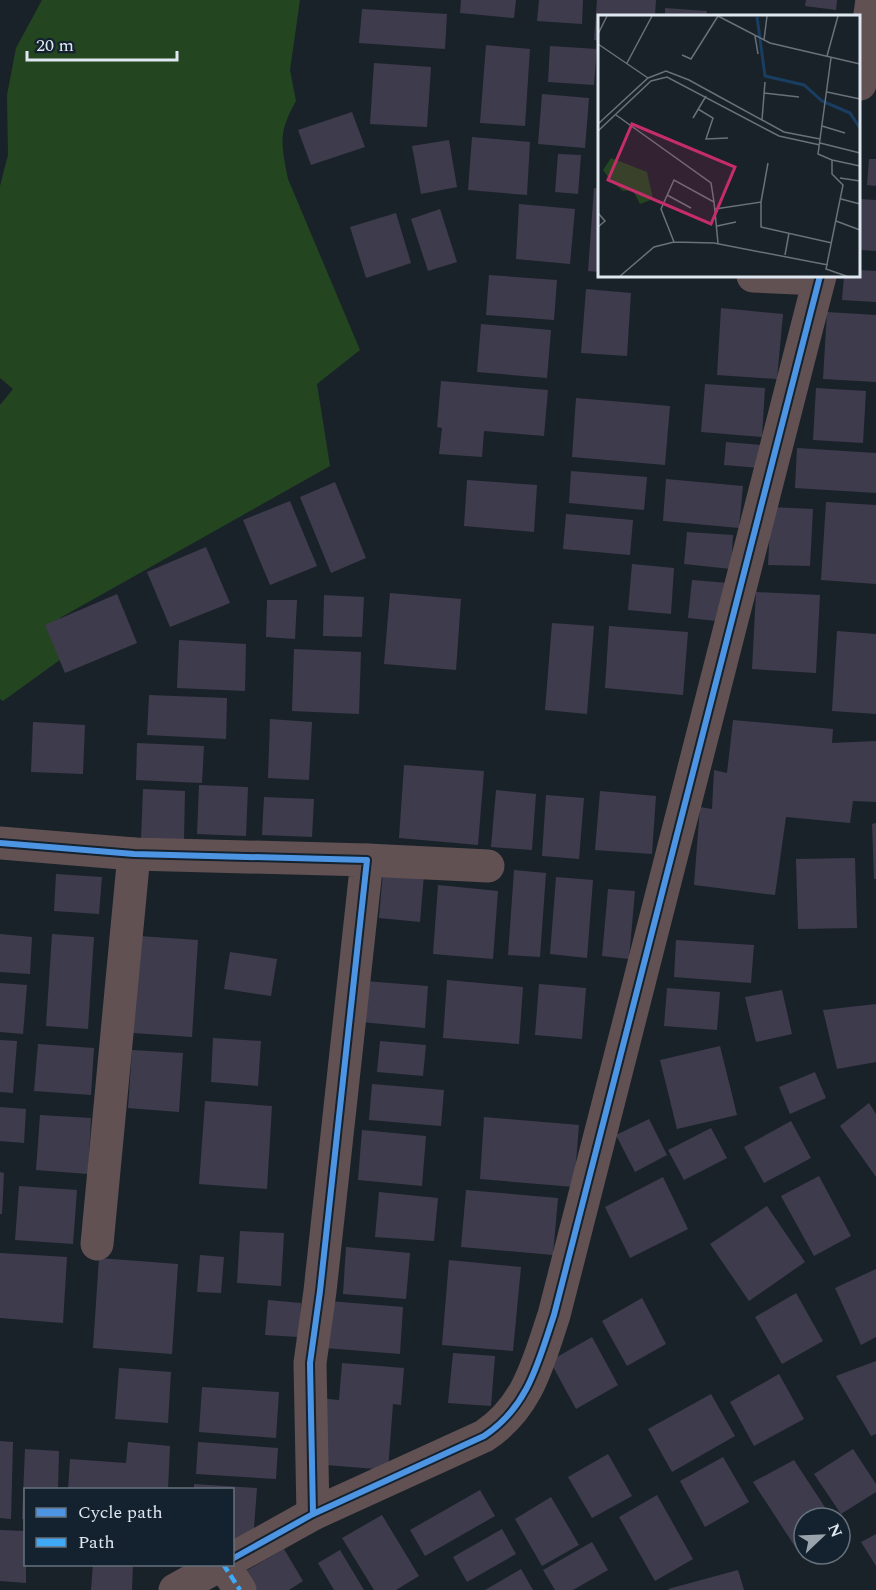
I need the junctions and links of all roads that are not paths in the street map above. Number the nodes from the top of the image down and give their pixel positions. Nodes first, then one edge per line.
1 (872, 0) edge
2 (861, 77) edge
3 (820, 278) edge
4 (0, 843) edge
5 (134, 854) junction
6 (367, 860) junction
7 (488, 866) dead end
8 (97, 1244) dead end
9 (313, 1514) junction
10 (234, 1558) edge
11 (218, 1566) edge
12 (223, 1566) edge
13 (175, 1590) edge
14 (240, 1590) edge

1 - 2 street
3 - 9 street
4 - 5 street
5 - 6 street
5 - 8 street
6 - 7 street
6 - 9 street
9 - 10 street
11 - 13 street
12 - 14 street

